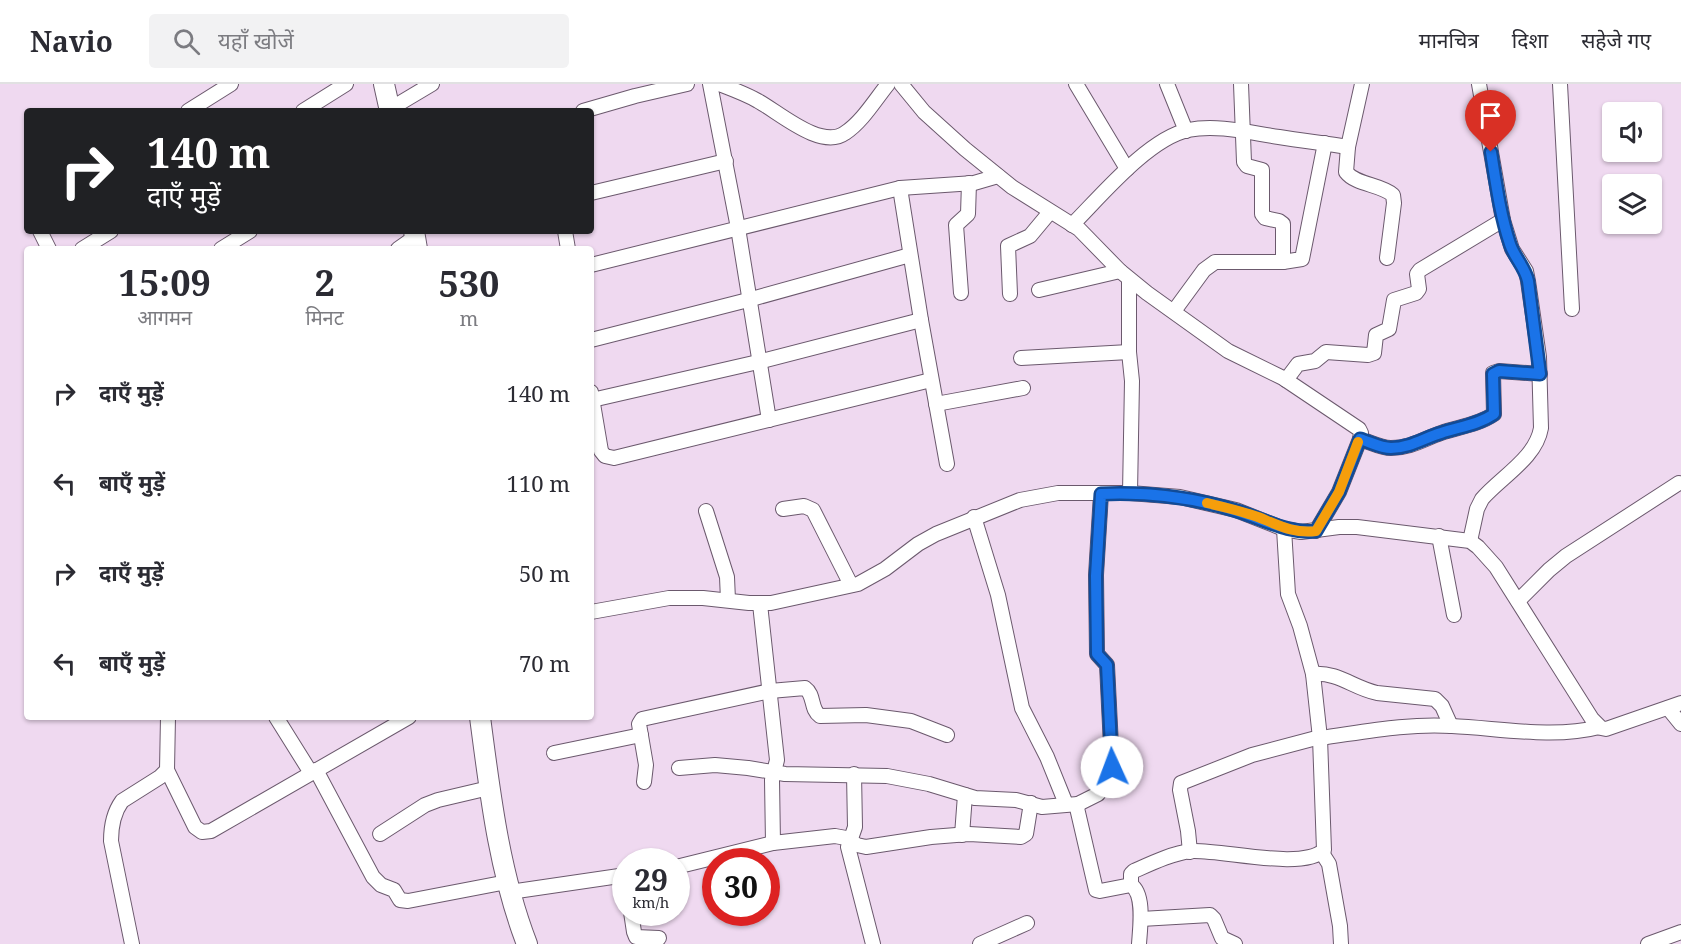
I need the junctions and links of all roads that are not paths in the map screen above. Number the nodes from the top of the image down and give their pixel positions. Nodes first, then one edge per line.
1 (231, 84) edge
2 (346, 84) edge
3 (384, 84) edge
4 (432, 84) edge
5 (687, 84) edge
6 (710, 84) edge
7 (719, 84) edge
8 (888, 84) edge
9 (901, 84) edge
10 (1076, 84) edge
11 (1167, 84) edge
12 (1241, 84) edge
13 (1362, 84) edge
14 (1479, 84) edge
15 (1560, 84) edge
16 (193, 108) edge
17 (308, 108) edge
18 (390, 108) edge
19 (393, 108) edge
20 (593, 108) edge
21 (1186, 131) junction
22 (1244, 132) junction
23 (1325, 143) junction
24 (1348, 147) junction
25 (726, 160) junction
26 (1127, 169) junction
27 (998, 176) junction
28 (969, 183) junction
29 (900, 188) junction
30 (594, 192) edge
31 (1050, 212) junction
32 (1503, 220) junction
33 (1072, 225) junction
34 (738, 228) junction
35 (106, 234) edge
36 (245, 234) edge
37 (87, 246) edge
38 (226, 246) edge
39 (910, 255) junction
40 (1388, 258) dead end
41 (1283, 262) junction
42 (594, 264) edge
43 (1125, 275) junction
44 (1039, 290) dead end
45 (961, 293) dead end
46 (1010, 294) dead end
47 (748, 300) junction
48 (1572, 309) dead end
49 (1174, 311) junction
50 (921, 320) junction
51 (594, 339) edge
52 (1129, 352) junction
53 (1021, 358) dead end
54 (758, 362) junction
55 (1540, 374) junction
56 (931, 380) junction
57 (1286, 380) junction
58 (1023, 388) dead end
59 (594, 396) edge
60 (936, 404) junction
61 (594, 408) edge
62 (768, 420) junction
63 (1360, 439) junction
64 (947, 464) dead end
65 (1679, 483) dead end
66 (1101, 494) junction
67 (1131, 494) junction
68 (783, 509) dead end
69 (706, 512) dead end
70 (974, 518) junction
71 (1284, 529) junction
72 (1316, 531) junction
73 (1439, 536) junction
74 (1470, 541) junction
75 (851, 585) junction
76 (728, 600) junction
77 (1518, 601) junction
78 (760, 604) junction
79 (594, 611) edge
80 (1454, 615) dead end
81 (1313, 675) junction
82 (770, 691) junction
83 (1675, 705) edge
84 (168, 720) edge
85 (278, 720) edge
86 (480, 720) edge
87 (391, 721) edge
88 (1681, 724) edge
89 (1451, 726) junction
90 (1599, 727) junction
91 (641, 735) junction
92 (947, 735) dead end
93 (1320, 738) junction
94 (554, 753) dead end
95 (679, 768) dead end
96 (167, 770) junction
97 (314, 772) junction
98 (774, 773) junction
99 (854, 774) junction
100 (644, 782) dead end
101 (489, 788) junction
102 (965, 795) junction
103 (1031, 803) junction
104 (1072, 804) junction
105 (380, 834) dead end
106 (962, 835) junction
107 (849, 840) junction
108 (774, 843) junction
109 (1190, 852) junction
110 (1322, 853) junction
111 (690, 864) edge
112 (612, 876) edge
113 (1131, 885) junction
114 (509, 887) junction
115 (1140, 919) junction
116 (1027, 923) dead end
117 (633, 926) edge
118 (659, 938) dead end
119 (1674, 938) edge
120 (132, 944) edge
121 (527, 944) edge
122 (873, 944) edge
123 (980, 944) edge
124 (1139, 944) edge
125 (1234, 944) edge
126 (1341, 944) edge
127 (1648, 944) edge

1 - 16 street
2 - 17 street
3 - 18 street
4 - 19 street
5 - 20 street
6 - 25 street
7 - 8 street
9 - 27 street
10 - 26 street
11 - 21 street
12 - 22 street
13 - 24 street
14 - 32 street
15 - 48 street
21 - 22 street
21 - 26 street
22 - 23 street
22 - 41 street
23 - 24 street
23 - 41 street
24 - 40 street
25 - 30 street
25 - 34 street
26 - 33 street
27 - 28 street
27 - 31 street
28 - 29 street
28 - 45 street
29 - 34 street
29 - 39 street
31 - 33 street
31 - 46 street
32 - 55 street
32 - 57 street
33 - 43 street
34 - 42 street
34 - 47 street
35 - 37 street
36 - 38 street
39 - 47 street
39 - 50 street
41 - 49 street
43 - 44 street
43 - 49 street
43 - 52 street
47 - 51 street
47 - 54 street
49 - 57 street
50 - 54 street
50 - 56 street
52 - 53 street
52 - 67 street
54 - 59 street
54 - 62 street
55 - 63 street
55 - 74 street
56 - 60 street
56 - 62 street
57 - 63 street
58 - 60 street
60 - 64 street
61 - 62 street
63 - 72 street
65 - 77 street
66 - 67 street
66 - 70 street
66 - 104 street
67 - 71 street
68 - 75 street
69 - 76 street
70 - 75 street
70 - 104 street
71 - 72 street
71 - 81 street
72 - 73 street
73 - 74 street
73 - 80 street
74 - 77 street
75 - 78 street
76 - 78 street
76 - 79 street
77 - 90 street
78 - 82 street
81 - 89 street
81 - 93 street
82 - 91 street
82 - 92 street
82 - 98 street
83 - 88 street
83 - 90 street
84 - 96 street
85 - 97 street
86 - 101 street
87 - 97 street
89 - 90 street
89 - 93 street
91 - 94 street
91 - 100 street
93 - 109 street
93 - 110 street
95 - 98 street
96 - 97 street
96 - 120 street
97 - 114 street
98 - 99 street
98 - 108 street
99 - 102 street
99 - 107 street
101 - 105 street
101 - 114 street
102 - 103 street
102 - 106 street
103 - 104 street
103 - 106 street
104 - 113 street
106 - 107 street
107 - 108 street
107 - 122 street
108 - 111 street
109 - 110 street
109 - 113 street
110 - 126 street
112 - 114 street
113 - 115 street
114 - 121 street
115 - 124 street
115 - 125 street
116 - 123 street
117 - 118 street
119 - 127 street

